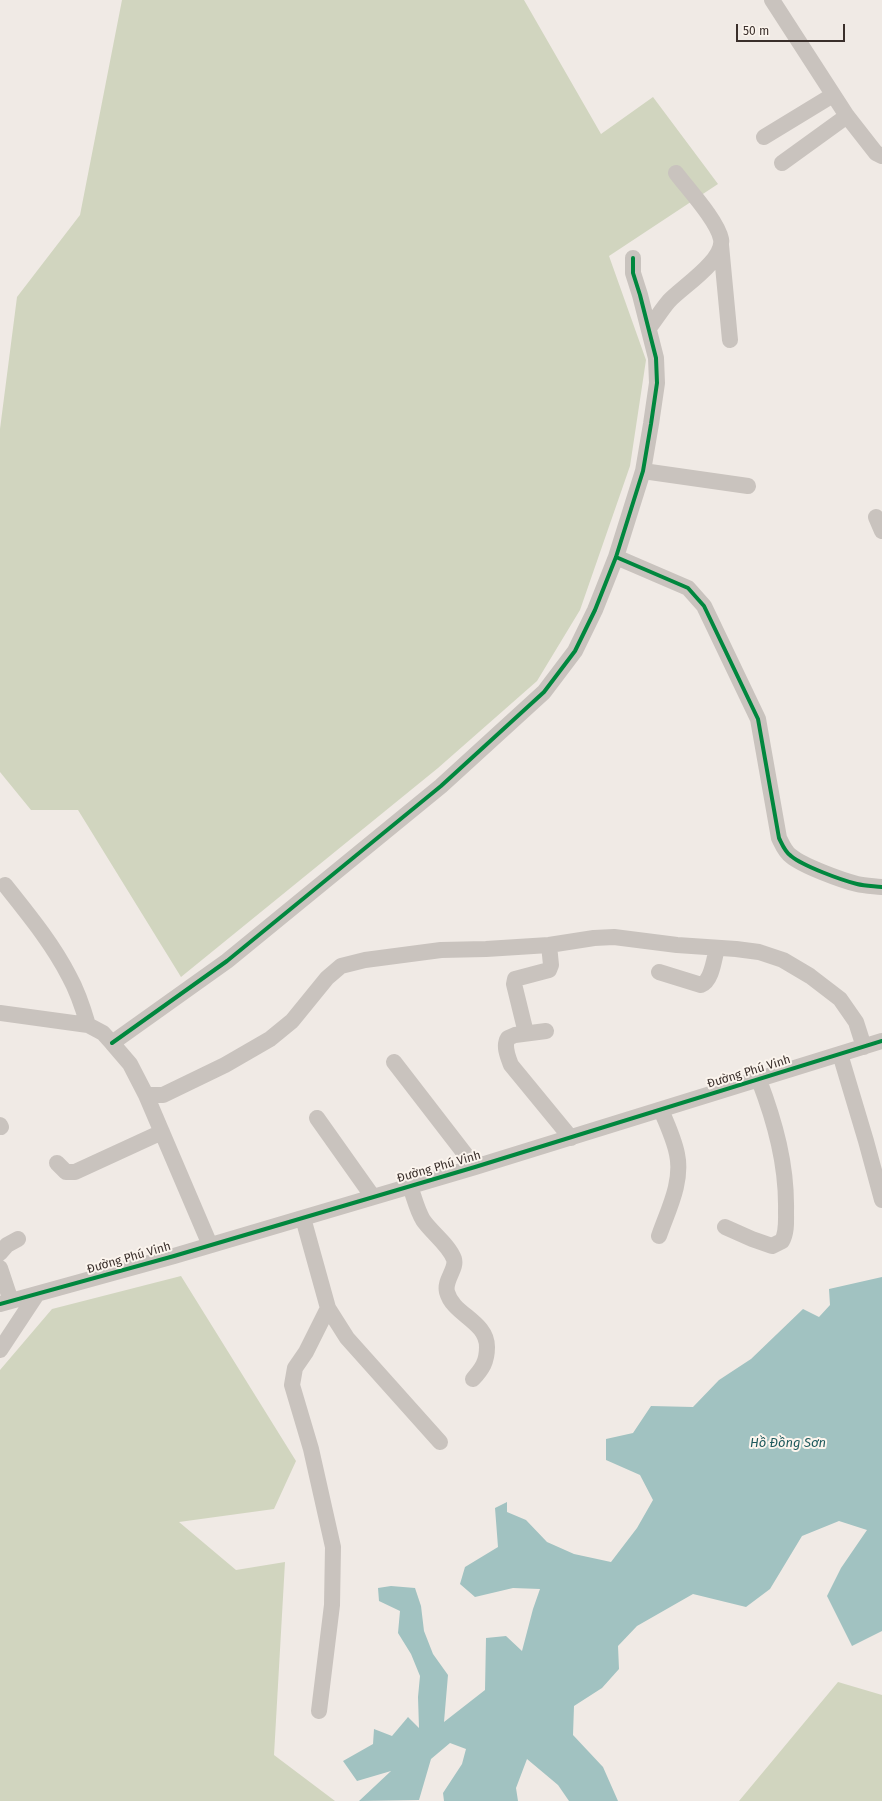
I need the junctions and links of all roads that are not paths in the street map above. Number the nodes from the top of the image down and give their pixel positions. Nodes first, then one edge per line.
1 (772, 0) edge
2 (833, 95) junction
3 (847, 116) junction
4 (764, 137) dead end
5 (882, 156) edge
6 (782, 162) dead end
7 (676, 173) dead end
8 (721, 245) junction
9 (633, 258) dead end
10 (649, 328) junction
11 (730, 340) dead end
12 (643, 471) junction
13 (748, 486) dead end
14 (616, 557) junction
15 (5, 885) dead end
16 (882, 887) edge
17 (549, 945) junction
18 (717, 948) junction
19 (659, 972) dead end
20 (0, 1013) edge
21 (88, 1025) junction
22 (546, 1031) dead end
23 (526, 1033) junction
24 (882, 1041) edge
25 (112, 1043) junction
26 (864, 1047) junction
27 (840, 1054) junction
28 (394, 1062) dead end
29 (759, 1080) junction
30 (146, 1095) junction
31 (661, 1110) junction
32 (317, 1118) dead end
33 (162, 1132) junction
34 (571, 1138) junction
35 (57, 1163) dead end
36 (475, 1167) junction
37 (410, 1186) junction
38 (373, 1197) junction
39 (882, 1200) edge
40 (302, 1218) junction
41 (725, 1227) dead end
42 (659, 1236) dead end
43 (18, 1239) dead end
44 (210, 1245) junction
45 (0, 1253) edge
46 (0, 1268) edge
47 (38, 1294) junction
48 (5, 1303) edge
49 (328, 1308) junction
50 (0, 1350) edge
51 (473, 1379) dead end
52 (440, 1442) dead end
53 (319, 1711) dead end

1 - 2 street
2 - 3 street
2 - 4 street
3 - 5 street
3 - 6 street
7 - 8 street
8 - 10 street
8 - 11 street
9 - 10 street
10 - 12 street
12 - 13 street
12 - 14 street
14 - 16 street
14 - 25 street
15 - 21 street
17 - 18 street
17 - 23 street
17 - 30 street
18 - 19 street
18 - 26 street
20 - 21 street
21 - 25 street
22 - 23 street
23 - 34 street
24 - 26 street, Đường Phú Vinh
25 - 30 street
26 - 27 street, Đường Phú Vinh
27 - 29 street, Đường Phú Vinh
27 - 39 street
28 - 36 street
29 - 31 street, Đường Phú Vinh
29 - 41 street
30 - 33 street
31 - 34 street, Đường Phú Vinh
31 - 42 street
32 - 38 street
33 - 35 street
33 - 44 street
34 - 36 street, Đường Phú Vinh
36 - 37 street, Đường Phú Vinh
37 - 38 street, Đường Phú Vinh
37 - 51 street
38 - 40 street, Đường Phú Vinh
40 - 44 street, Đường Phú Vinh
40 - 49 street
43 - 45 street
44 - 47 street, Đường Phú Vinh
46 - 48 street
47 - 48 street, Đường Phú Vinh
47 - 50 street
49 - 52 street
49 - 53 street

